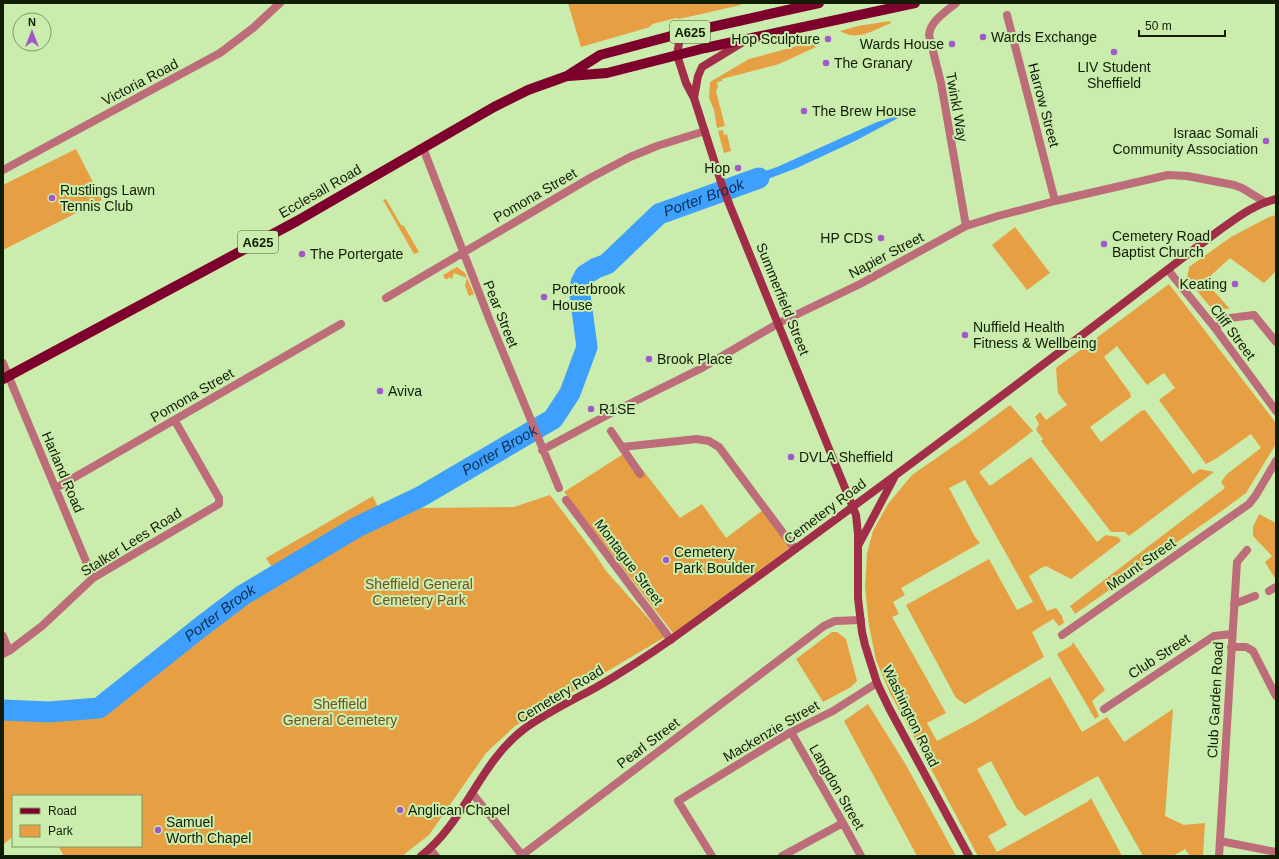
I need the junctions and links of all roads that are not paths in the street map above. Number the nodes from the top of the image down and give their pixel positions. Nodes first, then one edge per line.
1 (280, 3) edge
2 (819, 3) edge
3 (915, 3) edge
4 (956, 3) edge
5 (1007, 15) dead end
6 (685, 33) junction
7 (749, 39) junction
8 (677, 55) junction
9 (705, 64) joint
10 (567, 76) junction
11 (694, 98) junction
12 (705, 131) junction
13 (422, 148) junction
14 (3, 170) edge
15 (1276, 198) edge
16 (1055, 201) junction
17 (1265, 202) junction
18 (966, 226) junction
19 (463, 253) junction
20 (1168, 270) junction
21 (386, 298) dead end
22 (779, 323) junction
23 (341, 324) dead end
24 (1215, 328) junction
25 (1276, 342) edge
26 (3, 364) edge
27 (6, 377) edge
28 (1276, 411) edge
29 (175, 421) junction
30 (612, 431) dead end
31 (622, 447) junction
32 (542, 450) junction
33 (1276, 461) edge
34 (640, 474) dead end
35 (895, 475) junction
36 (56, 488) junction
37 (559, 488) dead end
38 (566, 500) dead end
39 (853, 507) junction
40 (858, 546) junction
41 (795, 549) junction
42 (1247, 550) dead end
43 (93, 578) junction
44 (1255, 596) dead end
45 (1234, 604) junction
46 (861, 620) junction
47 (1232, 634) junction
48 (1062, 635) dead end
49 (3, 636) edge
50 (671, 640) junction
51 (1231, 647) junction
52 (6, 652) edge
53 (877, 682) junction
54 (1276, 696) edge
55 (1104, 709) dead end
56 (790, 732) junction
57 (472, 793) junction
58 (843, 822) junction
59 (1220, 841) junction
60 (430, 849) junction
61 (1276, 852) edge
62 (421, 856) edge
63 (436, 856) edge
64 (712, 856) edge
65 (782, 856) edge
66 (861, 856) edge
67 (969, 856) edge
68 (1219, 856) edge

1 - 14 street, Victoria Road
2 - 6 main road, Ecclesall Road / A625
3 - 7 main road, Ecclesall Road / A625
4 - 18 street, Twinkl Way
5 - 16 street, Harrow Street
6 - 8 street
6 - 10 main road, Ecclesall Road / A625
7 - 8 main road, Ecclesall Road / A625
7 - 9 street, Ecclesall Road
8 - 10 main road, Ecclesall Road / A625
8 - 11 street, Summerfield Street
9 - 11 street, Summerfield Street
10 - 13 main road, Ecclesall Road / A625
11 - 12 street, Summerfield Street
12 - 19 street, Pomona Street
12 - 22 street, Summerfield Street
13 - 19 street, Pear Street
13 - 27 main road, Ecclesall Road / A625
15 - 17 street, Cemetery Road
16 - 17 street, Napier Street
16 - 18 street, Napier Street
17 - 20 street, Cemetery Road
18 - 22 street, Napier Street
19 - 21 street, Pomona Street
19 - 32 street, Pear Street
20 - 24 street, Cliff Street
20 - 35 street, Cemetery Road
22 - 32 street, Napier Street
22 - 39 street, Summerfield Street
23 - 29 street, Pomona Street
24 - 25 street
24 - 28 street, Cliff Street
26 - 27 street, Harland Road
27 - 36 street, Harland Road
29 - 36 street, Pomona Street
29 - 43 street, Stalker Lees Road
30 - 31 street
31 - 34 street
31 - 41 street
32 - 37 street, Pear Street
33 - 48 street, Mount Street
35 - 39 street, Cemetery Road
35 - 40 street
36 - 43 street, Harland Road
38 - 50 street, Montague Street
39 - 40 street, Washington Road
39 - 41 street, Cemetery Road
40 - 46 street, Washington Road
41 - 50 street, Cemetery Road
42 - 45 street, Club Garden Road
43 - 52 street, Stalker Lees Road
44 - 45 street
45 - 47 street, Club Garden Road
46 - 53 street, Washington Road
46 - 57 street, Pearl Street
47 - 51 street, Club Garden Road
47 - 55 street, Club Street
49 - 52 street
50 - 57 street, Cemetery Road
51 - 54 street
51 - 59 street, Club Garden Road
53 - 56 street, Mackenzie Street
53 - 67 street, Washington Road
56 - 58 street, Langdon Street
56 - 64 street, Mackenzie Street
57 - 60 street, Cemetery Road
58 - 65 street
58 - 66 street, Langdon Street
59 - 61 street
59 - 68 street, Club Garden Road
60 - 62 street, Cemetery Road
60 - 63 street

